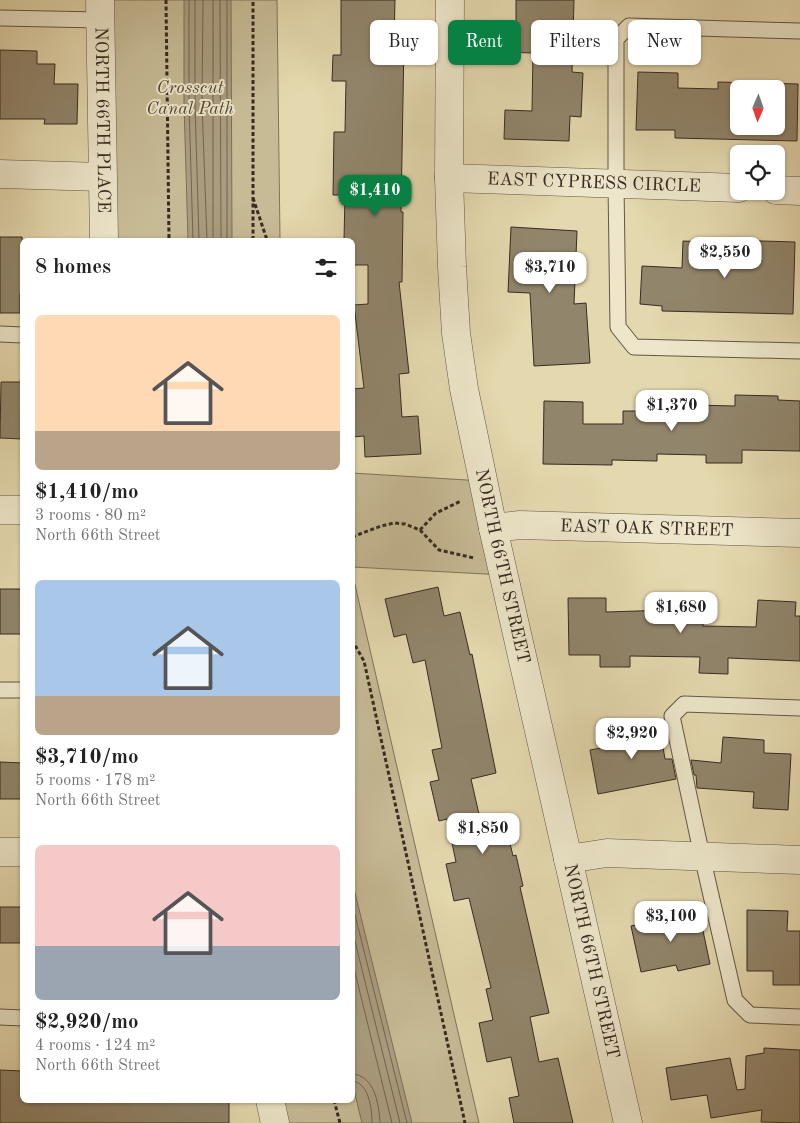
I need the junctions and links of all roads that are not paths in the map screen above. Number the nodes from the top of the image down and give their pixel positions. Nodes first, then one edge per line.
1 (450, 0) edge
2 (100, 10) edge
3 (0, 18) edge
4 (800, 31) edge
5 (0, 174) edge
6 (102, 177) junction
7 (449, 178) junction
8 (616, 184) junction
9 (730, 188) edge
10 (785, 190) edge
11 (800, 191) edge
12 (104, 238) edge
13 (0, 334) edge
14 (20, 335) edge
15 (800, 351) edge
16 (0, 510) edge
17 (20, 510) edge
18 (493, 528) junction
19 (800, 533) edge
20 (0, 690) edge
21 (20, 690) edge
22 (800, 708) edge
23 (0, 852) edge
24 (20, 852) edge
25 (702, 856) junction
26 (568, 859) junction
27 (800, 860) edge
28 (0, 1017) edge
29 (800, 1017) edge
30 (20, 1018) edge
31 (271, 1103) edge
32 (275, 1123) edge
33 (628, 1123) edge

1 - 7 street, NORTH 66TH STREET
2 - 3 lane
2 - 6 street, NORTH 66TH PLACE
4 - 8 lane
5 - 6 street
6 - 12 street, NORTH 66TH PLACE
7 - 8 street, EAST CYPRESS CIRCLE
7 - 18 street, NORTH 66TH STREET
8 - 9 street, EAST CYPRESS CIRCLE
8 - 15 lane
10 - 11 street
13 - 14 lane
16 - 17 street
18 - 19 street, EAST OAK STREET
18 - 26 street, NORTH 66TH STREET
20 - 21 lane
22 - 25 lane
23 - 24 street
25 - 26 street
25 - 27 street
25 - 29 lane
26 - 33 street, NORTH 66TH STREET
28 - 30 lane
31 - 32 street

